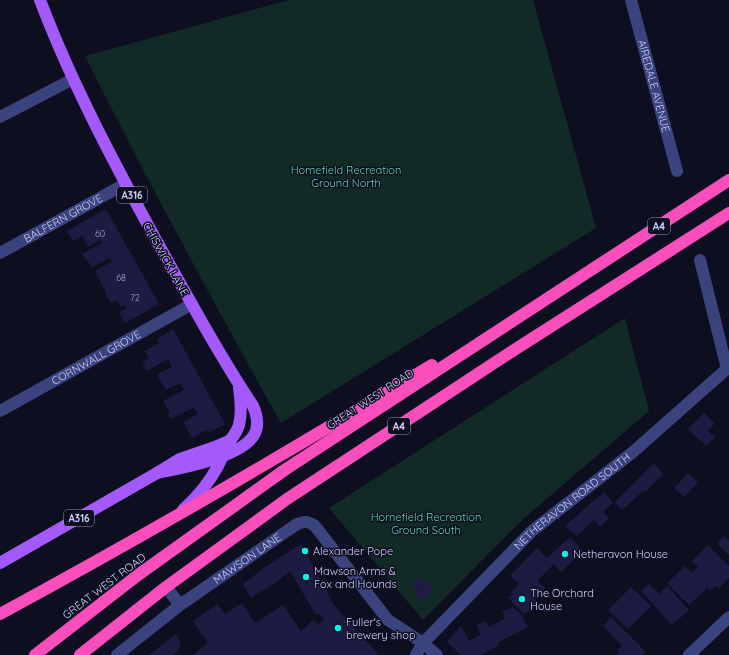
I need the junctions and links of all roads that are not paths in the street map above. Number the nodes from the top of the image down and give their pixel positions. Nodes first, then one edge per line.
1 (40, 0) edge
2 (631, 0) edge
3 (73, 79) junction
4 (0, 117) edge
5 (677, 171) dead end
6 (729, 180) edge
7 (125, 184) junction
8 (729, 213) edge
9 (0, 253) edge
10 (613, 256) junction
11 (700, 260) dead end
12 (192, 304) junction
13 (728, 368) edge
14 (238, 383) junction
15 (0, 411) edge
16 (231, 440) junction
17 (223, 456) junction
18 (157, 473) junction
19 (179, 513) junction
20 (0, 563) edge
21 (166, 587) junction
22 (180, 605) junction
23 (0, 614) edge
24 (729, 617) edge
25 (423, 643) junction
26 (35, 655) edge
27 (80, 655) edge
28 (117, 655) edge
29 (416, 655) edge
30 (437, 655) edge
31 (689, 655) edge

1 - 3 main road, CHISWICK LANE / A316
2 - 5 street, AIREDALE AVENUE
3 - 4 street
3 - 7 main road, CHISWICK LANE / A316
6 - 10 highway, GREAT WEST ROAD / A4
7 - 9 street, BALFERN GROVE
7 - 12 main road, CHISWICK LANE / A316
8 - 21 highway, A4
10 - 19 highway, A4
10 - 26 highway, GREAT WEST ROAD / A4
11 - 13 street
12 - 14 main road, CHISWICK LANE / A316
12 - 15 street, CORNWALL GROVE
13 - 25 street, NETHERAVON ROAD SOUTH
14 - 16 main road, CHISWICK LANE / A316
14 - 17 main road, CHISWICK LANE / A316
16 - 17 main road, A316
16 - 18 main road, A316
17 - 18 main road, A316
17 - 19 main road, A316
18 - 20 main road, A316
19 - 23 highway, A316
21 - 22 street
21 - 27 highway, A4
22 - 25 street, MAWSON LANE
22 - 28 street, MAWSON LANE
24 - 31 street
25 - 29 street, NETHERAVON ROAD SOUTH
25 - 30 street

